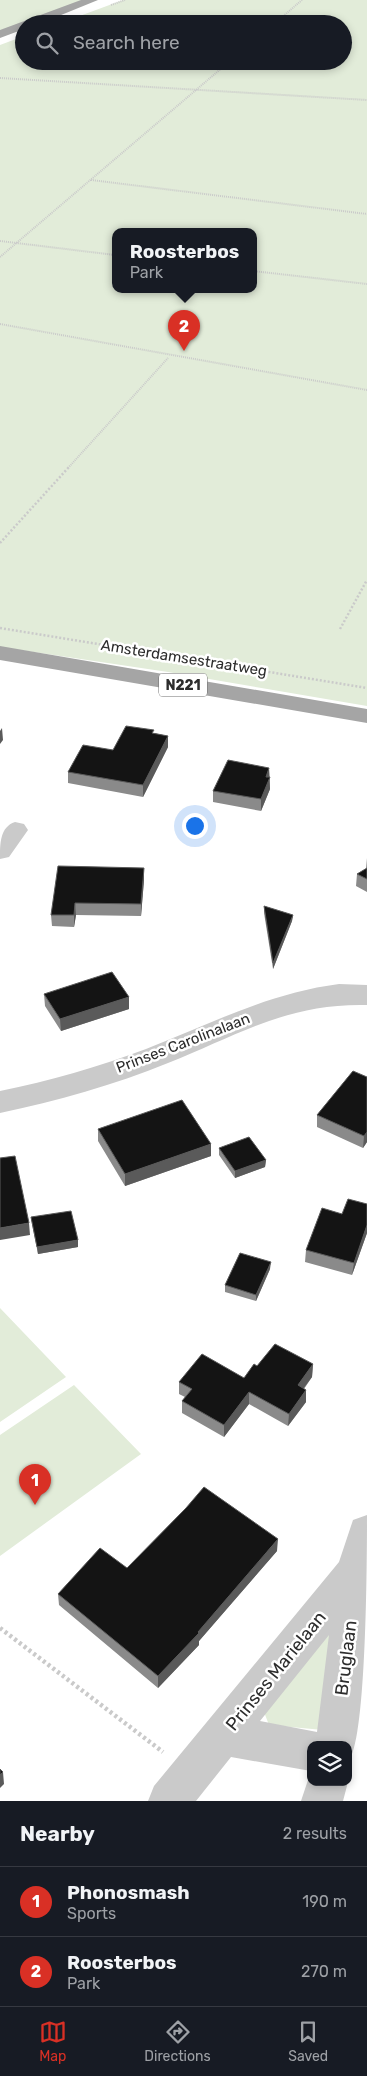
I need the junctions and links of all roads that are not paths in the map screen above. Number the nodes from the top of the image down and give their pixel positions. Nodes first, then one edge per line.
1 (92, 0) edge
2 (50, 15) edge
3 (15, 28) edge
4 (0, 34) edge
5 (0, 654) edge
6 (367, 716) edge
7 (15, 830) dead end
8 (0, 851) edge
9 (367, 995) edge
10 (0, 1102) edge
11 (367, 1532) edge
12 (356, 1571) junction
13 (224, 1736) junction
14 (336, 1741) edge
15 (307, 1749) edge
16 (326, 1786) edge
17 (181, 1788) edge
18 (322, 1801) edge

1 - 2 main road
3 - 4 main road
5 - 6 main road, Amsterdamsestraatweg / N221
7 - 8 street
9 - 10 street, Prinses Carolinalaan
11 - 12 street, Prinses Marielaan
12 - 13 street, Prinses Marielaan
12 - 14 street, Bruglaan
13 - 15 street
13 - 17 street, Prinses Marielaan
16 - 18 street

